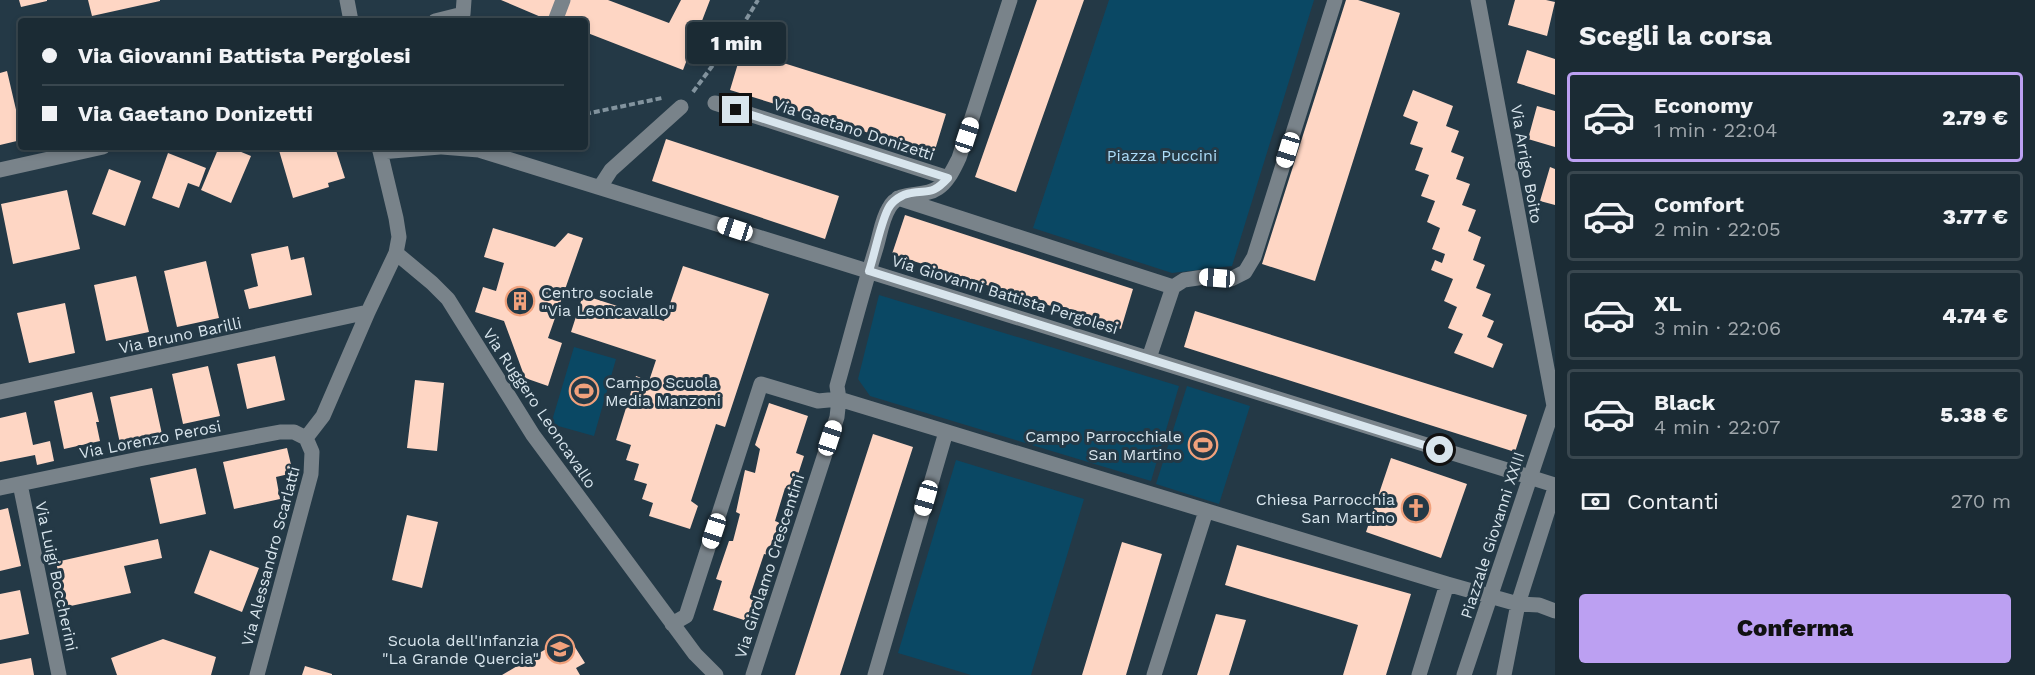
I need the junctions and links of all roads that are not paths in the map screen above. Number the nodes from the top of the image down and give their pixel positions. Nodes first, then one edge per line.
1 (347, 0) edge
2 (464, 0) edge
3 (563, 0) edge
4 (1010, 0) edge
5 (1335, 0) edge
6 (1479, 0) edge
7 (350, 18) edge
8 (447, 18) edge
9 (556, 18) edge
10 (678, 99) road end
11 (715, 103) dead end
12 (90, 150) edge
13 (380, 150) edge
14 (479, 150) edge
15 (0, 170) edge
16 (948, 178) junction
17 (600, 187) junction
18 (898, 198) junction
19 (396, 253) junction
20 (869, 271) junction
21 (1173, 287) junction
22 (368, 312) junction
23 (1149, 358) junction
24 (0, 393) edge
25 (839, 399) junction
26 (1555, 406) edge
27 (946, 432) junction
28 (306, 438) junction
29 (1530, 478) junction
30 (20, 484) junction
31 (1555, 487) edge
32 (0, 488) edge
33 (1206, 511) junction
34 (1448, 584) junction
35 (1491, 596) junction
36 (1518, 604) junction
37 (1555, 611) edge
38 (672, 624) junction
39 (59, 675) edge
40 (257, 675) edge
41 (716, 675) edge
42 (753, 675) edge
43 (875, 675) edge
44 (1154, 675) edge
45 (1419, 675) edge
46 (1464, 675) edge
47 (1504, 675) edge

1 - 7 street
2 - 8 street
3 - 9 street
4 - 16 street
5 - 21 street
6 - 26 street, Via Arrigo Boito
10 - 17 street
11 - 16 street, Via Gaetano Donizetti
12 - 15 street
13 - 19 street
14 - 17 street, Via Giovanni Battista Pergolesi
16 - 18 street
17 - 20 street, Via Giovanni Battista Pergolesi
18 - 20 street, Via Girolamo Crescentini
18 - 21 street
19 - 22 street
19 - 38 street, Via Ruggero Leoncavallo
20 - 23 street, Via Giovanni Battista Pergolesi
20 - 25 street, Via Girolamo Crescentini
21 - 23 street
22 - 24 street, Via Bruno Barilli
22 - 28 street
23 - 29 street, Via Giovanni Battista Pergolesi
25 - 27 street
25 - 38 street
25 - 42 street, Via Girolamo Crescentini
26 - 29 street, Piazzale Giovanni XXIII
27 - 33 street
27 - 43 street
28 - 30 street, Via Lorenzo Perosi
28 - 40 street, Via Alessandro Scarlatti
29 - 31 street, Via Giovanni Battista Pergolesi
29 - 35 street, Piazzale Giovanni XXIII
30 - 32 street, Via Lorenzo Perosi
30 - 39 street, Via Luigi Boccherini
31 - 36 street
33 - 34 street
33 - 44 street
34 - 35 street
34 - 45 street
35 - 36 street
35 - 46 street, Piazzale Giovanni XXIII
36 - 37 street
36 - 47 street
38 - 41 street, Via Ruggero Leoncavallo

